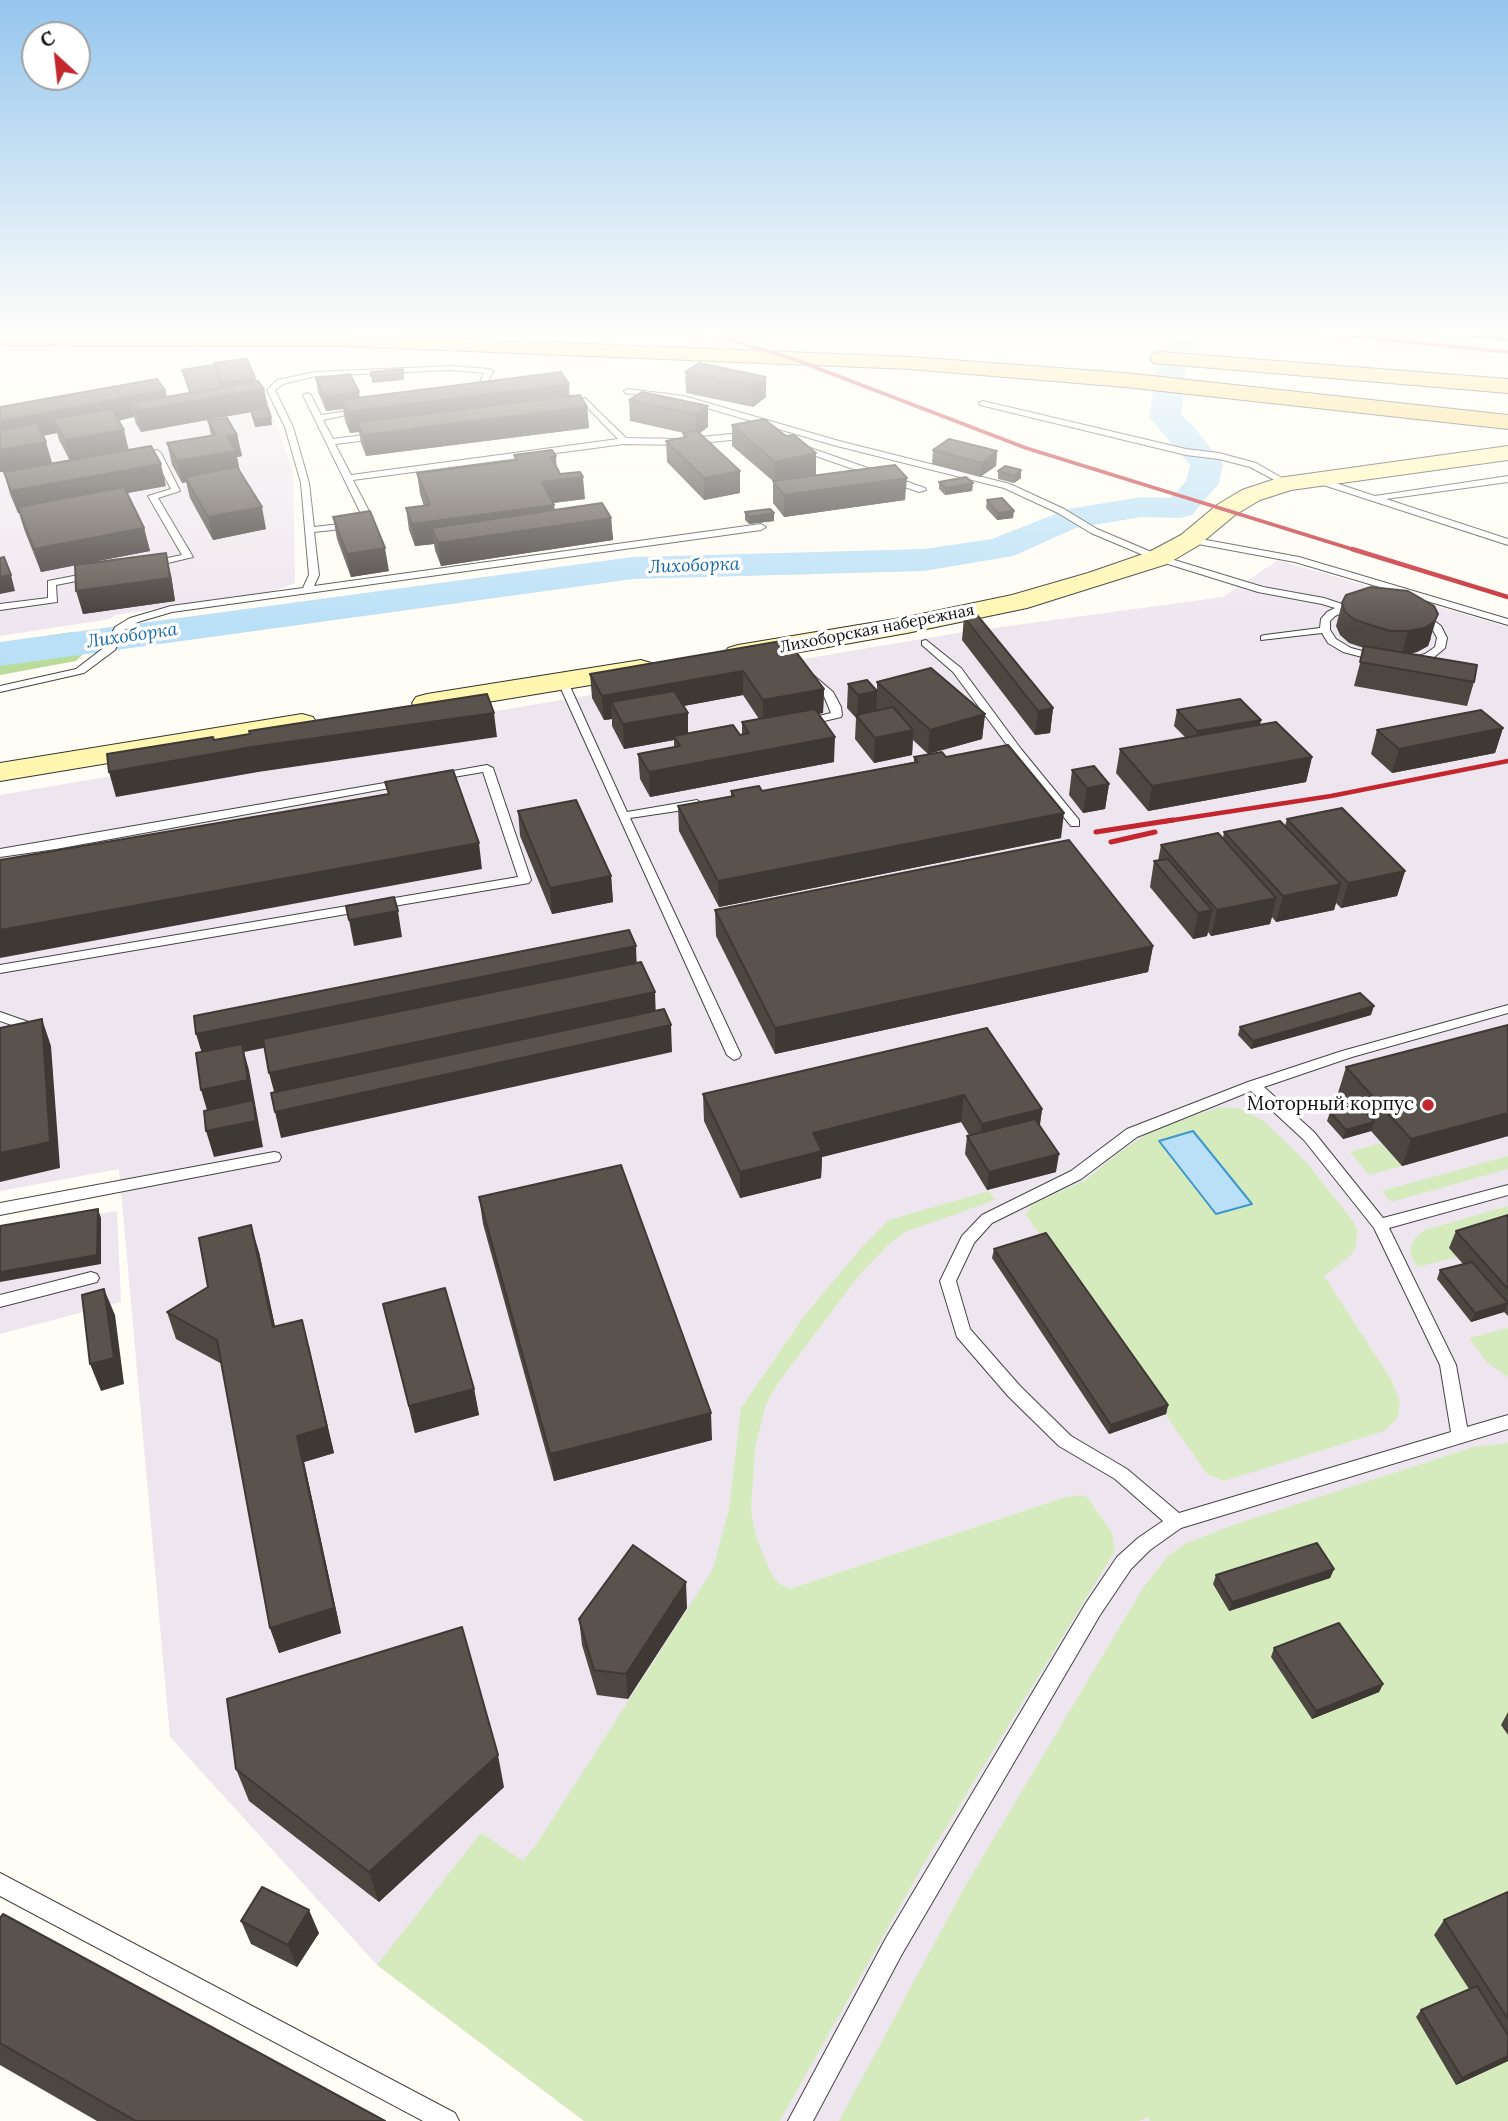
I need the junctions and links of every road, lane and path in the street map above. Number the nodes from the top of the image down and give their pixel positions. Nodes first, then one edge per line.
1 (290, 432) edge
2 (325, 432) edge
3 (616, 432) edge
4 (798, 432) edge
5 (1103, 432) edge
6 (1454, 432) edge
7 (761, 434) edge
8 (385, 435) edge
9 (1508, 439) edge
10 (624, 441) junction
11 (330, 442) junction
12 (786, 443) edge
13 (1508, 453) edge
14 (130, 457) edge
15 (348, 478) junction
16 (1314, 479) junction
17 (1508, 479) edge
18 (1287, 483) junction
19 (922, 490) dead end
20 (1369, 498) junction
21 (761, 527) dead end
22 (310, 530) junction
23 (1190, 540) junction
24 (1508, 542) edge
25 (1158, 558) junction
26 (138, 567) edge
27 (101, 574) edge
28 (307, 590) junction
29 (0, 607) edge
30 (1344, 608) junction
31 (1508, 622) edge
32 (1325, 630) junction
33 (1265, 638) dead end
34 (926, 643) dead end
35 (714, 658) edge
36 (674, 664) edge
37 (804, 670) edge
38 (563, 682) junction
39 (0, 689) edge
40 (400, 708) edge
41 (332, 719) edge
42 (786, 726) edge
43 (1017, 751) junction
44 (990, 755) edge
45 (0, 772) edge
46 (704, 803) edge
47 (623, 816) junction
48 (1076, 823) dead end
49 (0, 853) edge
50 (0, 969) edge
51 (1508, 1009) edge
52 (0, 1016) edge
53 (35, 1029) edge
54 (734, 1055) dead end
55 (1254, 1085) junction
56 (274, 1157) dead end
57 (1508, 1190) edge
58 (0, 1209) edge
59 (1380, 1225) junction
60 (90, 1278) dead end
61 (0, 1301) edge
62 (1508, 1422) edge
63 (1460, 1434) junction
64 (1177, 1522) junction
65 (0, 1884) edge
66 (447, 2121) edge
67 (800, 2121) edge

1 - 22 lane
2 - 11 lane
3 - 10 lane
4 - 25 lane
5 - 18 lane
6 - 9 main road
7 - 10 lane
8 - 11 lane
10 - 15 lane
11 - 15 lane
12 - 19 lane
13 - 16 street, Лихоборская набережная
14 - 26 lane
15 - 22 lane
16 - 18 street, Лихоборская набережная
16 - 20 lane
17 - 20 lane
18 - 23 street, Лихоборская набережная
20 - 24 lane
21 - 28 lane
22 - 28 lane
23 - 25 street, Лихоборская набережная
23 - 31 lane
25 - 30 lane
25 - 35 street, Лихоборская набережная
27 - 29 lane
28 - 39 lane
30 - 32 lane
30 - 32 lane
32 - 33 lane
34 - 43 lane
36 - 38 street
37 - 42 lane
38 - 40 street
38 - 47 lane
41 - 45 street
43 - 44 lane
43 - 48 lane
46 - 47 lane
47 - 54 lane
49 - 50 lane
51 - 55 lane
52 - 53 lane
55 - 59 lane
55 - 64 lane
56 - 58 lane
57 - 59 lane
59 - 63 lane
60 - 61 lane
62 - 63 lane
63 - 64 lane
64 - 67 lane
65 - 66 lane

